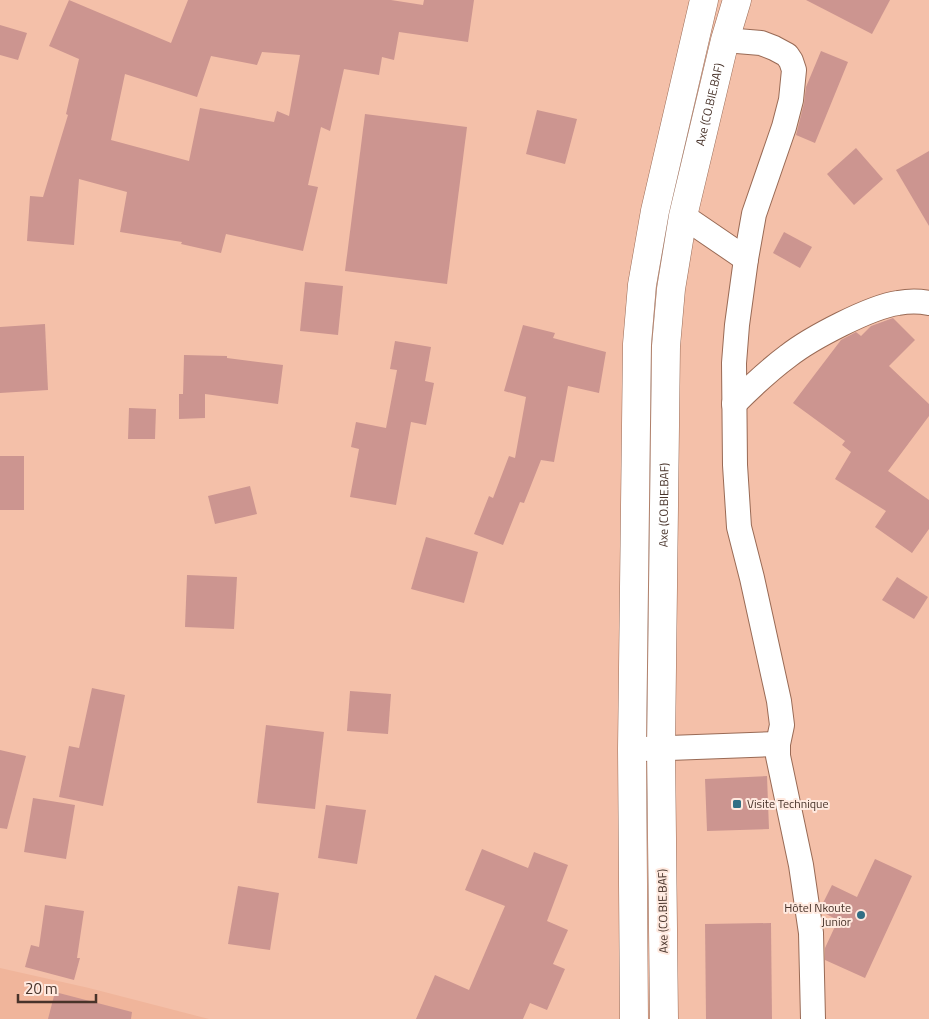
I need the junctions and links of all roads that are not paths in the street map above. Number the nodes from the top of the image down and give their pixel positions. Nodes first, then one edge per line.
1 (704, 0) edge
2 (737, 0) edge
3 (725, 40) junction
4 (683, 216) junction
5 (746, 260) junction
6 (929, 302) edge
7 (734, 404) junction
8 (778, 744) junction
9 (661, 748) junction
10 (632, 749) junction
11 (634, 1019) edge
12 (664, 1019) edge
13 (813, 1019) edge

1 - 10 highway
2 - 3 highway, Axe (CO.BIE.BAF)
3 - 4 highway, Axe (CO.BIE.BAF)
3 - 5 street
4 - 5 street
4 - 9 highway, Axe (CO.BIE.BAF)
5 - 7 street
6 - 7 street
7 - 8 street
8 - 9 street
8 - 13 street
9 - 10 street
9 - 12 highway, Axe (CO.BIE.BAF)
10 - 11 highway

